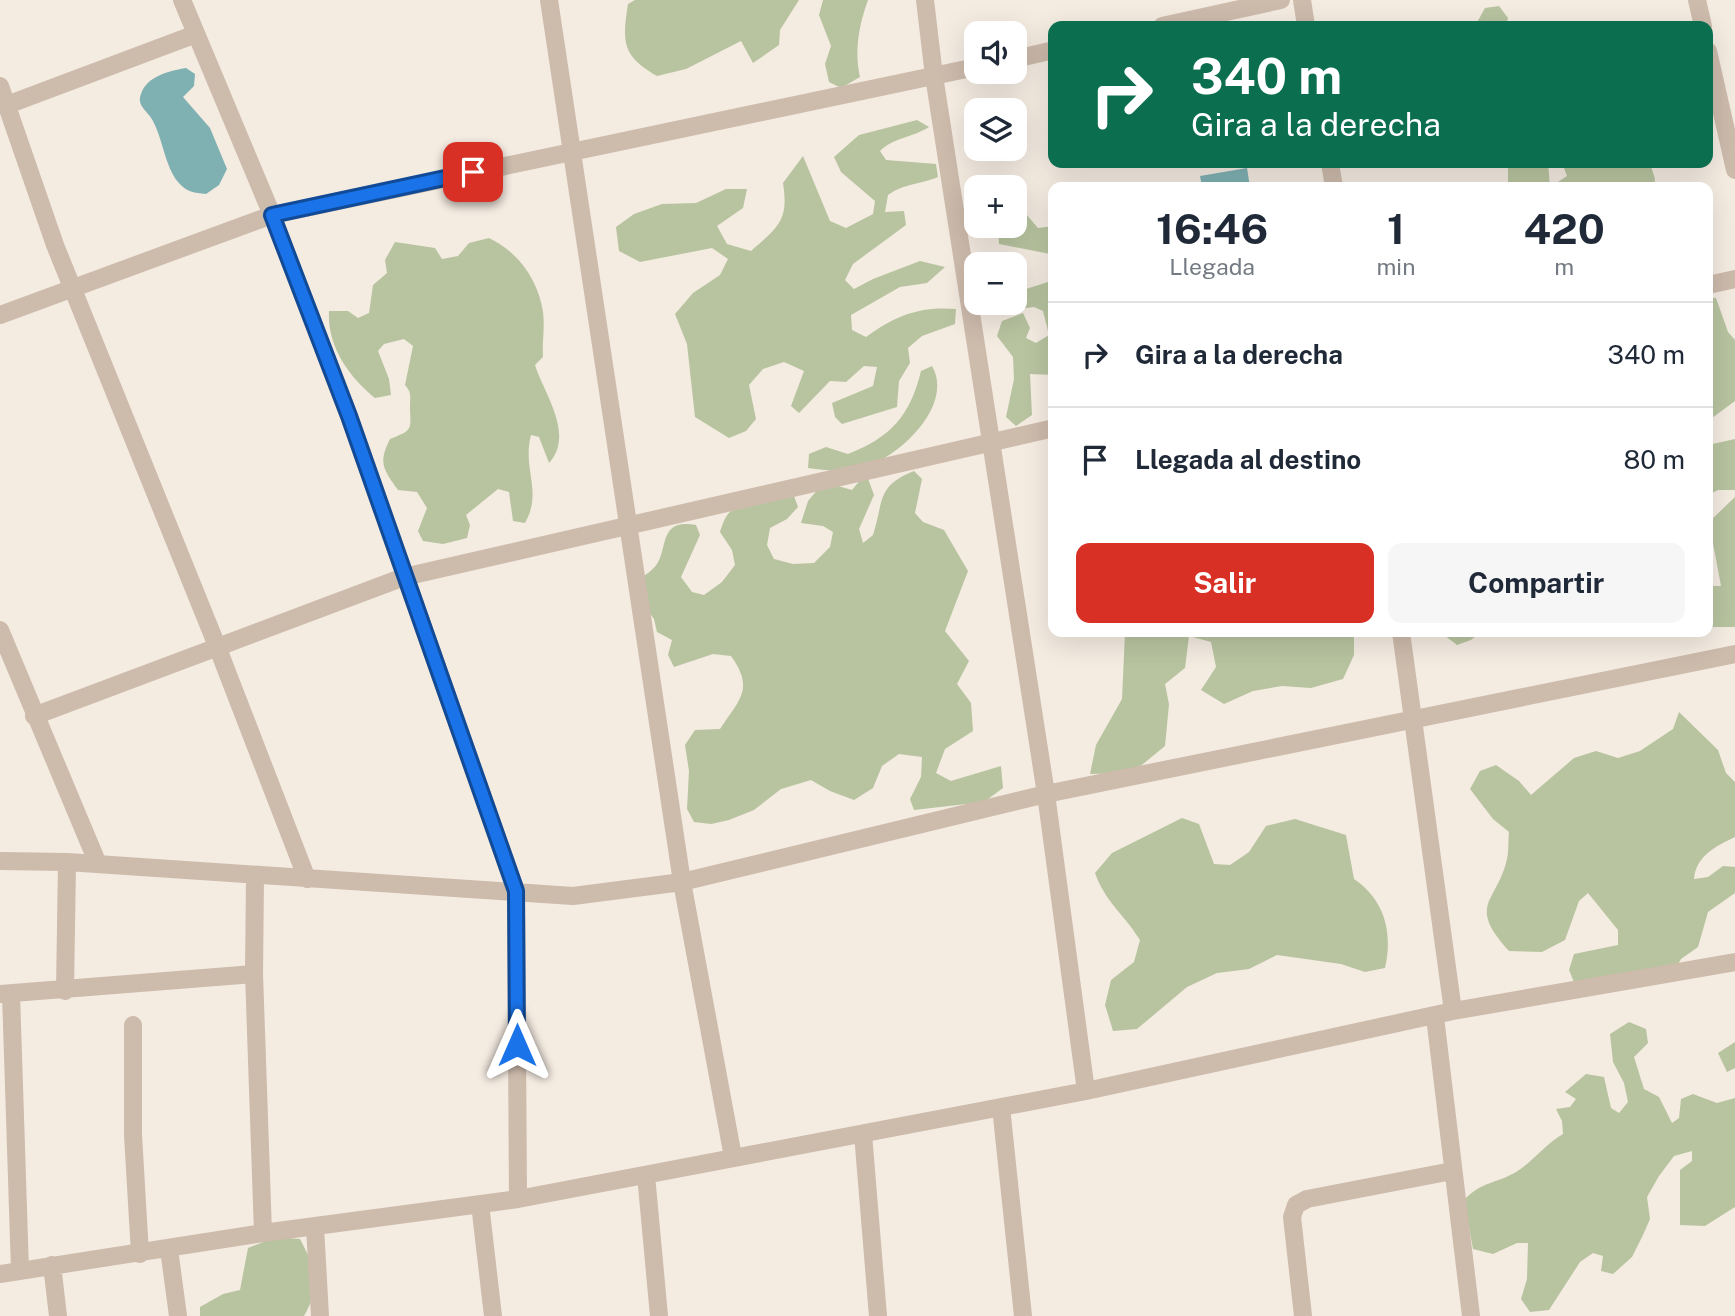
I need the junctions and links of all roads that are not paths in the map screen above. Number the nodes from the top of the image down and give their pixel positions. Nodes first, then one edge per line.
1 (182, 0) edge
2 (549, 0) edge
3 (925, 0) edge
4 (1281, 0) edge
5 (1302, 0) edge
6 (1697, 0) edge
7 (1185, 21) edge
8 (1305, 21) edge
9 (1702, 21) edge
10 (197, 34) junction
11 (1048, 51) edge
12 (1027, 56) edge
13 (964, 70) edge
14 (1713, 73) edge
15 (934, 76) junction
16 (0, 86) edge
17 (7, 105) junction
18 (574, 150) junction
19 (1735, 170) edge
20 (272, 215) junction
21 (1735, 279) edge
22 (1713, 284) edge
23 (74, 287) junction
24 (0, 315) edge
25 (1048, 429) edge
26 (992, 440) junction
27 (628, 526) junction
28 (404, 577) junction
29 (0, 630) edge
30 (1402, 637) edge
31 (217, 646) junction
32 (1735, 654) edge
33 (34, 716) junction
34 (1413, 718) junction
35 (1046, 794) junction
36 (0, 861) edge
37 (67, 862) junction
38 (97, 864) junction
39 (255, 876) junction
40 (307, 879) junction
41 (682, 882) junction
42 (516, 891) junction
43 (1735, 962) edge
44 (254, 974) junction
45 (65, 991) junction
46 (6, 994) edge
47 (1452, 1011) junction
48 (1435, 1017) junction
49 (133, 1025) dead end
50 (1086, 1091) junction
51 (1001, 1107) junction
52 (863, 1134) junction
53 (733, 1157) junction
54 (1452, 1171) junction
55 (646, 1175) junction
56 (518, 1199) junction
57 (480, 1203) junction
58 (315, 1227) junction
59 (263, 1233) junction
60 (169, 1249) junction
61 (140, 1254) junction
62 (52, 1265) junction
63 (20, 1270) junction
64 (0, 1274) edge
65 (58, 1316) edge
66 (178, 1316) edge
67 (320, 1316) edge
68 (493, 1316) edge
69 (659, 1316) edge
70 (878, 1316) edge
71 (1023, 1316) edge
72 (1303, 1316) edge
73 (1471, 1316) edge

1 - 10 street
2 - 18 street
3 - 15 street
4 - 7 street
5 - 8 street
6 - 9 street
10 - 17 street
10 - 20 street
11 - 12 street
13 - 15 street
14 - 19 street
15 - 18 street
15 - 26 street
16 - 17 street
17 - 23 street
18 - 20 street
18 - 27 street
20 - 23 street
20 - 28 street
21 - 22 street
23 - 24 street
23 - 31 street
25 - 26 street
26 - 27 street
26 - 35 street
27 - 28 street
27 - 41 street
28 - 31 street
28 - 42 street
29 - 33 street
30 - 34 street
31 - 33 street
31 - 40 street
32 - 34 street
33 - 38 street
34 - 35 street
34 - 47 street
35 - 41 street
35 - 50 street
36 - 37 street
37 - 38 street
37 - 45 street
38 - 39 street
39 - 40 street
39 - 44 street
40 - 42 street
41 - 42 street
41 - 53 street
42 - 56 street
43 - 47 street
44 - 45 street
44 - 59 street
45 - 46 street
46 - 63 street
47 - 48 street
48 - 50 street
48 - 54 street
49 - 61 street
50 - 51 street
51 - 52 street
51 - 71 street
52 - 53 street
52 - 70 street
53 - 55 street
54 - 72 street
54 - 73 street
55 - 56 street
55 - 69 street
56 - 57 street
57 - 58 street
57 - 68 street
58 - 59 street
58 - 67 street
59 - 60 street
60 - 61 street
60 - 66 street
61 - 62 street
62 - 63 street
62 - 65 street
63 - 64 street

